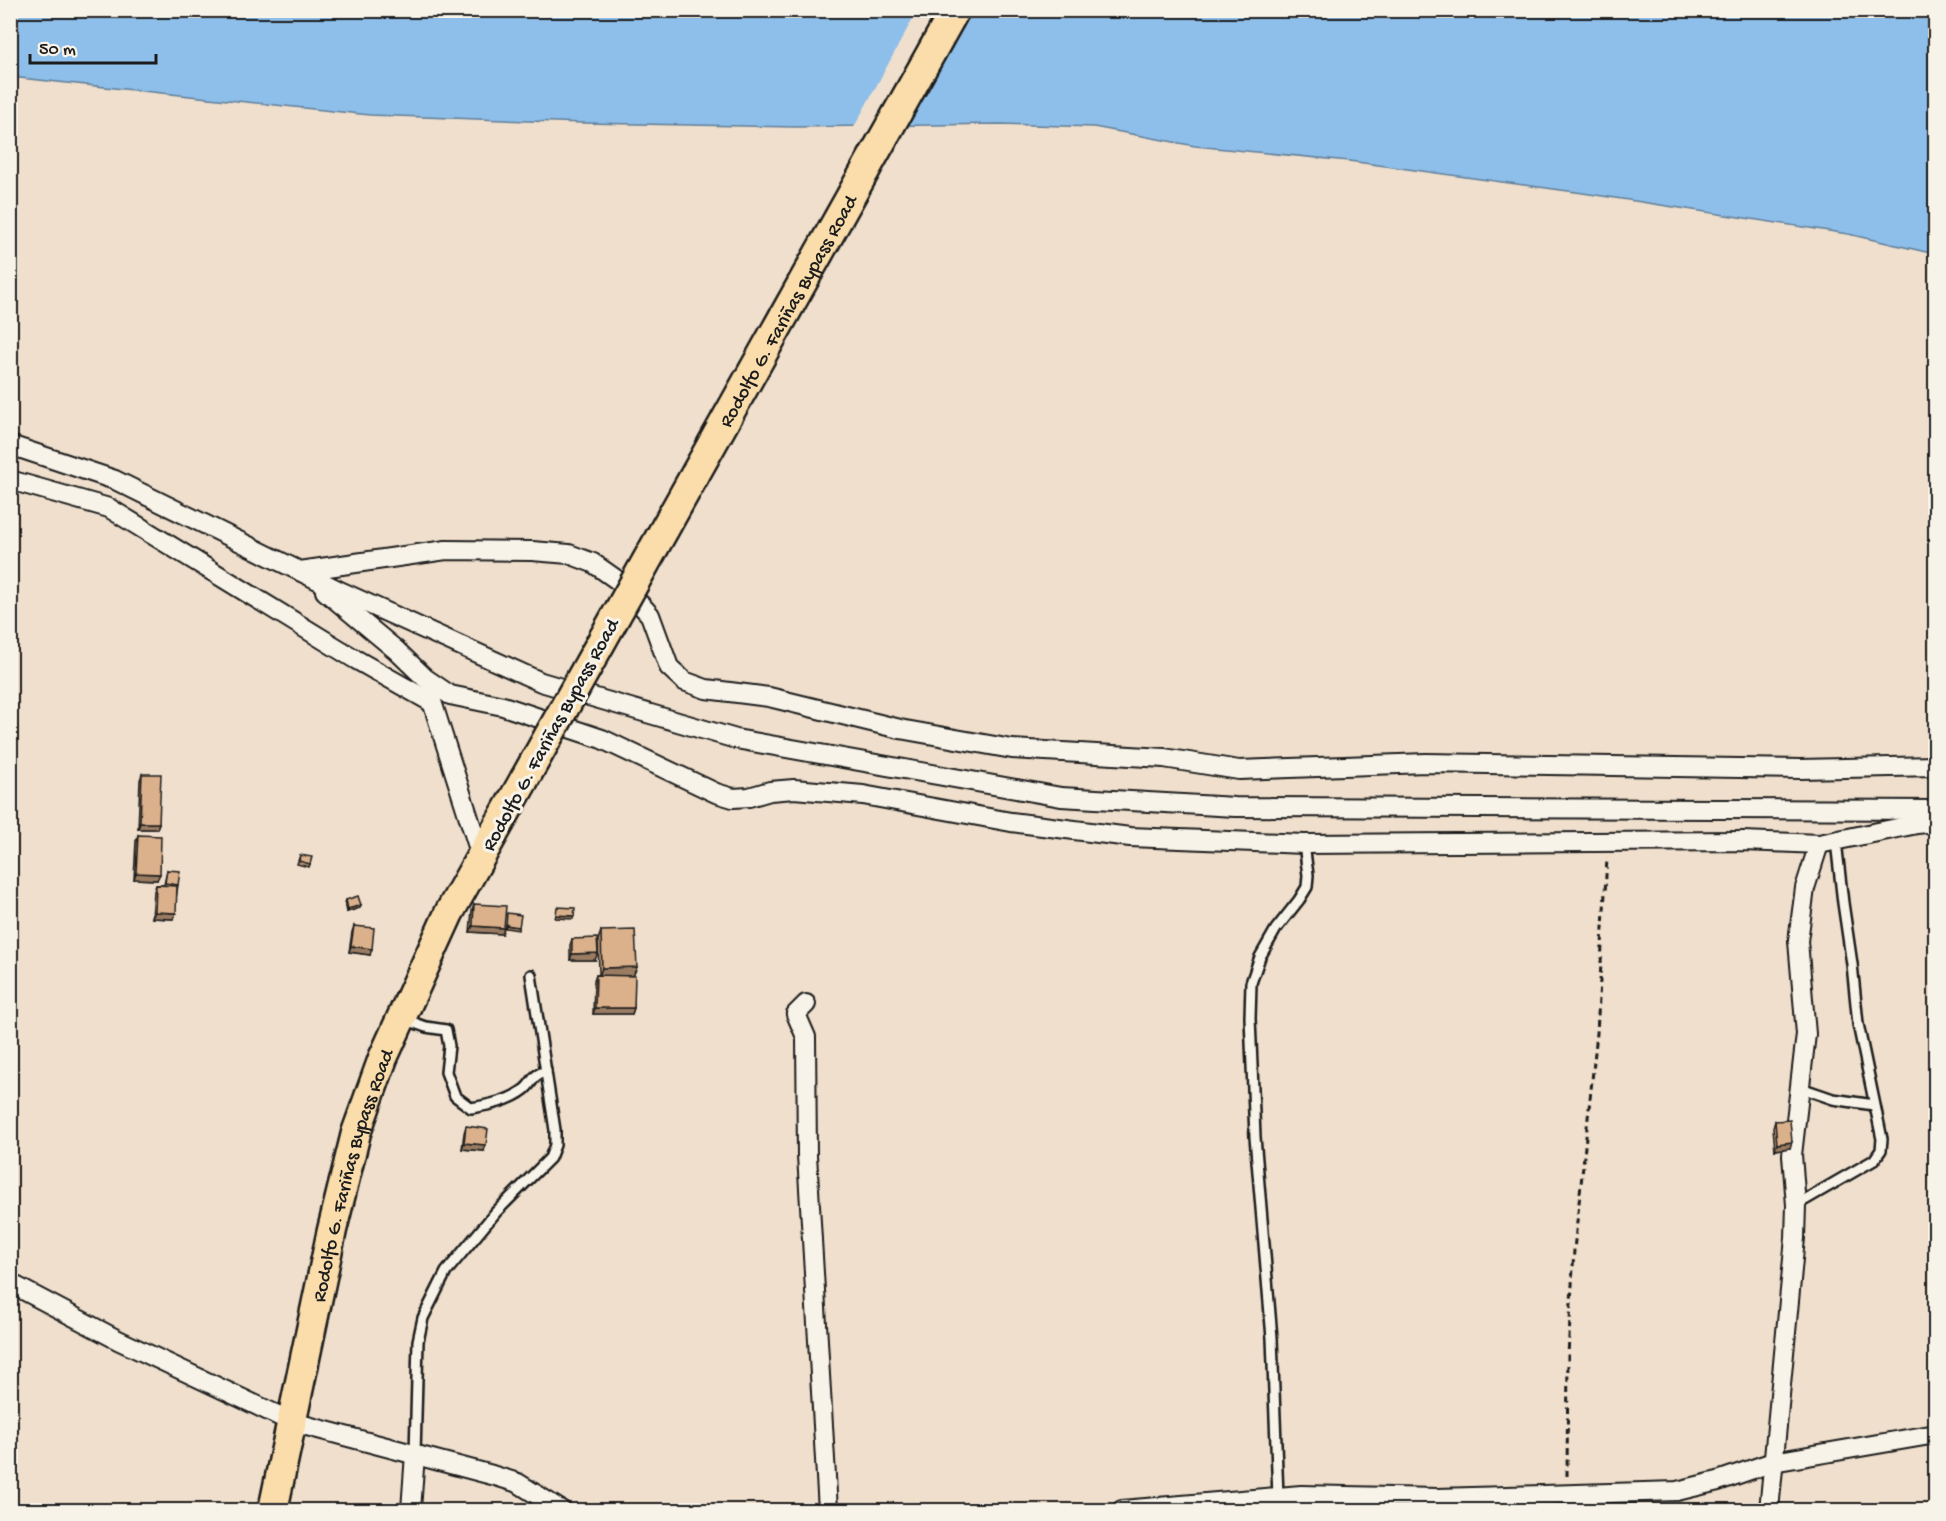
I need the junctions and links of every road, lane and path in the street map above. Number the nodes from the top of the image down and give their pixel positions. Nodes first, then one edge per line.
1 (955, 10) edge
2 (10, 445) edge
3 (10, 480) edge
4 (300, 571) junction
5 (425, 678) junction
6 (432, 702) junction
7 (1935, 766) edge
8 (1935, 810) edge
9 (1935, 822) edge
10 (1608, 842) junction
11 (1828, 843) junction
12 (1304, 844) junction
13 (481, 856) junction
14 (531, 975) dead end
15 (806, 1004) dead end
16 (400, 1018) junction
17 (546, 1071) junction
18 (1801, 1088) junction
19 (1874, 1105) junction
20 (1796, 1205) junction
21 (10, 1283) edge
22 (292, 1422) junction
23 (1935, 1434) edge
24 (415, 1454) junction
25 (1773, 1462) junction
26 (1278, 1497) junction
27 (1569, 1502) edge
28 (1188, 1508) edge
29 (273, 1510) edge
30 (411, 1510) edge
31 (561, 1510) edge
32 (828, 1510) edge
33 (1122, 1510) edge
34 (1769, 1510) edge

1 - 13 main road, Rodolfo G. Fariñas Bypass Road, bridge
2 - 4 street
3 - 6 street
4 - 5 street
4 - 7 street
4 - 8 street
5 - 6 street
5 - 12 street
6 - 13 street
9 - 11 street
10 - 11 street
10 - 12 street
10 - 27 path
11 - 18 street
11 - 19 lane
12 - 26 lane
13 - 16 main road, Rodolfo G. Fariñas Bypass Road
14 - 17 lane
15 - 32 street
16 - 17 lane
16 - 22 main road, Rodolfo G. Fariñas Bypass Road
17 - 24 lane
18 - 19 lane
18 - 20 street
19 - 20 lane
20 - 25 street
21 - 22 street
22 - 24 street
22 - 29 main road, Rodolfo G. Fariñas Bypass Road
23 - 25 street
24 - 30 street
24 - 31 street
25 - 27 street
25 - 34 street
26 - 27 street
26 - 28 street
28 - 33 street

